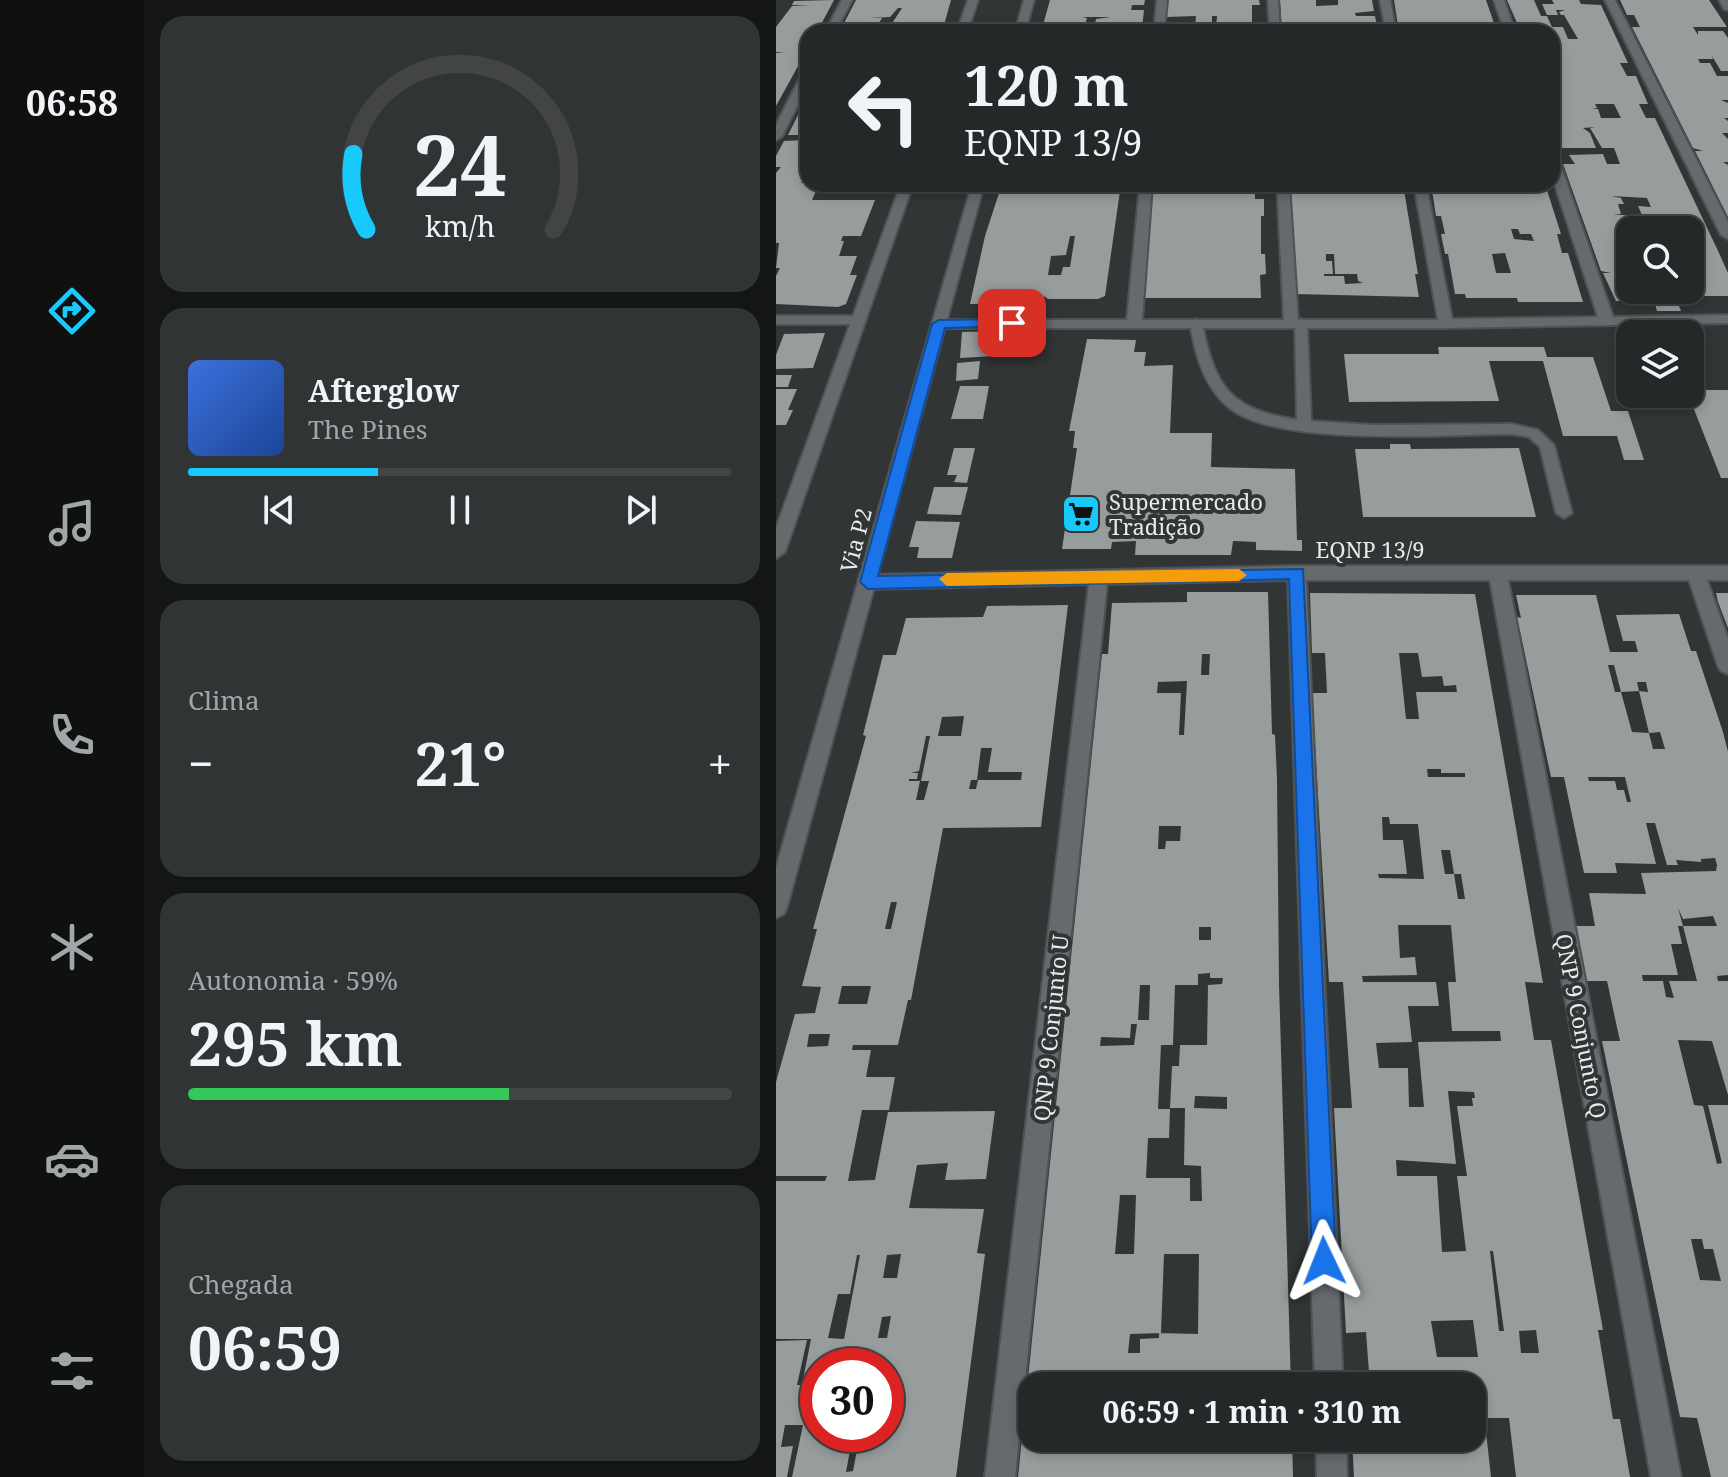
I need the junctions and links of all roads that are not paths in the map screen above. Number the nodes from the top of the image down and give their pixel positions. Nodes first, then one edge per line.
1 (847, 0) edge
2 (973, 0) edge
3 (1029, 0) edge
4 (1162, 0) edge
5 (1273, 0) edge
6 (1385, 0) edge
7 (1499, 0) edge
8 (1610, 0) edge
9 (1724, 0) edge
10 (1728, 7) edge
11 (834, 24) edge
12 (965, 24) edge
13 (1022, 24) edge
14 (1160, 24) edge
15 (1274, 24) edge
16 (1390, 24) edge
17 (1507, 24) edge
18 (800, 90) edge
19 (776, 136) edge
20 (1560, 182) edge
21 (904, 192) edge
22 (976, 192) edge
23 (1145, 192) edge
24 (1284, 192) edge
25 (1421, 192) edge
26 (1728, 235) edge
27 (1728, 319) edge
28 (776, 320) edge
29 (858, 320) junction
30 (1607, 321) junction
31 (1196, 323) junction
32 (1296, 323) junction
33 (939, 324) junction
34 (1134, 324) junction
35 (1446, 324) junction
36 (1304, 425) junction
37 (1564, 513) dead end
38 (776, 552) edge
39 (1297, 573) junction
40 (1696, 573) junction
41 (1728, 573) edge
42 (1498, 574) junction
43 (1099, 579) junction
44 (868, 582) junction
45 (1728, 666) edge
46 (776, 907) edge
47 (1328, 1372) edge
48 (1331, 1452) edge
49 (1000, 1477) edge
50 (1332, 1477) edge
51 (1666, 1477) edge

1 - 11 street
2 - 12 street
3 - 13 street
4 - 14 street
5 - 15 street
6 - 16 street
7 - 17 street
8 - 26 street
9 - 10 street
18 - 19 street
20 - 30 street
21 - 29 street
22 - 33 street, Via P2
23 - 34 street
24 - 32 street
25 - 35 street
27 - 30 street
28 - 29 street
29 - 38 street
30 - 35 street
31 - 32 street
31 - 34 street
31 - 36 lane
32 - 35 street
32 - 36 lane
33 - 34 street
33 - 44 street, Via P2
36 - 37 lane
39 - 42 street, EQNP 13/9
39 - 43 street, EQNP 13/9
39 - 47 street
40 - 41 street, EQNP 13/9
40 - 42 street, EQNP 13/9
40 - 45 street
42 - 51 street, QNP 9 Conjunto Q
43 - 44 street, EQNP 13/9
43 - 49 street, QNP 9 Conjunto U
44 - 46 street, Via P2
48 - 50 street

